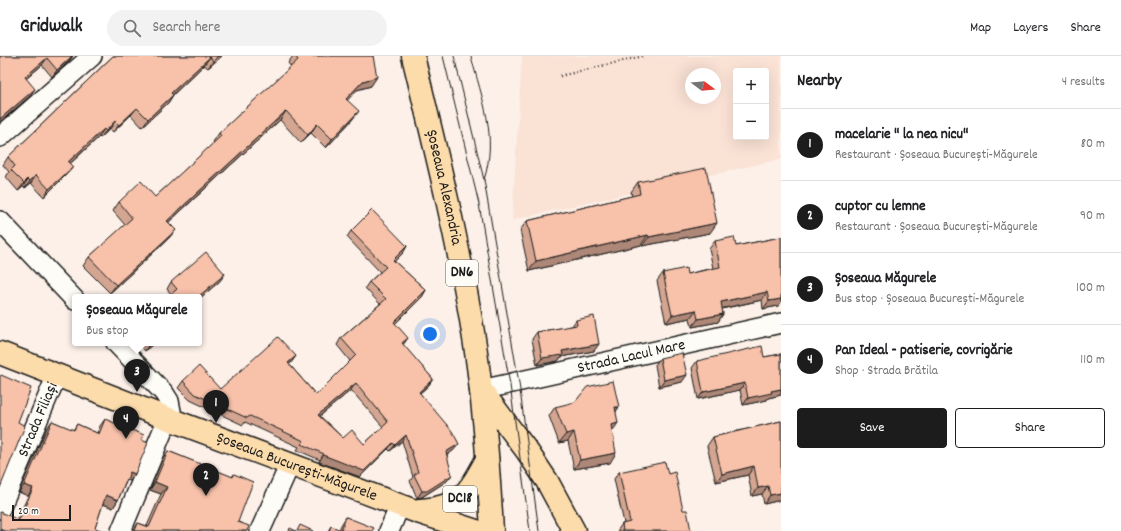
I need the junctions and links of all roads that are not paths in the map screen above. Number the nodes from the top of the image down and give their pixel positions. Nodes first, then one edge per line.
1 (92, 56) edge
2 (412, 56) edge
3 (0, 137) edge
4 (0, 221) edge
5 (72, 297) edge
6 (781, 323) edge
7 (119, 346) edge
8 (0, 353) edge
9 (56, 375) junction
10 (481, 390) junction
11 (169, 419) junction
12 (487, 460) junction
13 (290, 464) junction
14 (0, 508) edge
15 (407, 508) junction
16 (121, 531) edge
17 (260, 531) edge
18 (389, 531) edge
19 (436, 531) edge
20 (476, 531) edge
21 (492, 531) edge
22 (574, 531) edge

1 - 3 street
2 - 10 main road, Șoseaua Alexandria / DN6
4 - 5 street
6 - 10 street, Strada Lacul Mare
7 - 11 street
8 - 9 main road, Șoseaua București-Măgurele / DC18
9 - 11 main road, Șoseaua București-Măgurele / DC18
9 - 14 street, Strada Filiași
10 - 12 main road, Șoseaua Alexandria / DN6
10 - 22 main road, Șoseaua Alexandria / DN6
11 - 13 main road, Șoseaua București-Măgurele / DC18
11 - 16 street
12 - 15 main road, DC18
12 - 21 main road, Șoseaua Alexandria / DN6
13 - 15 main road, Șoseaua București-Măgurele / DC18
13 - 17 street
15 - 18 street
15 - 19 main road, Șoseaua București-Măgurele / DC18
15 - 20 main road, Șoseaua București-Măgurele / DC18

